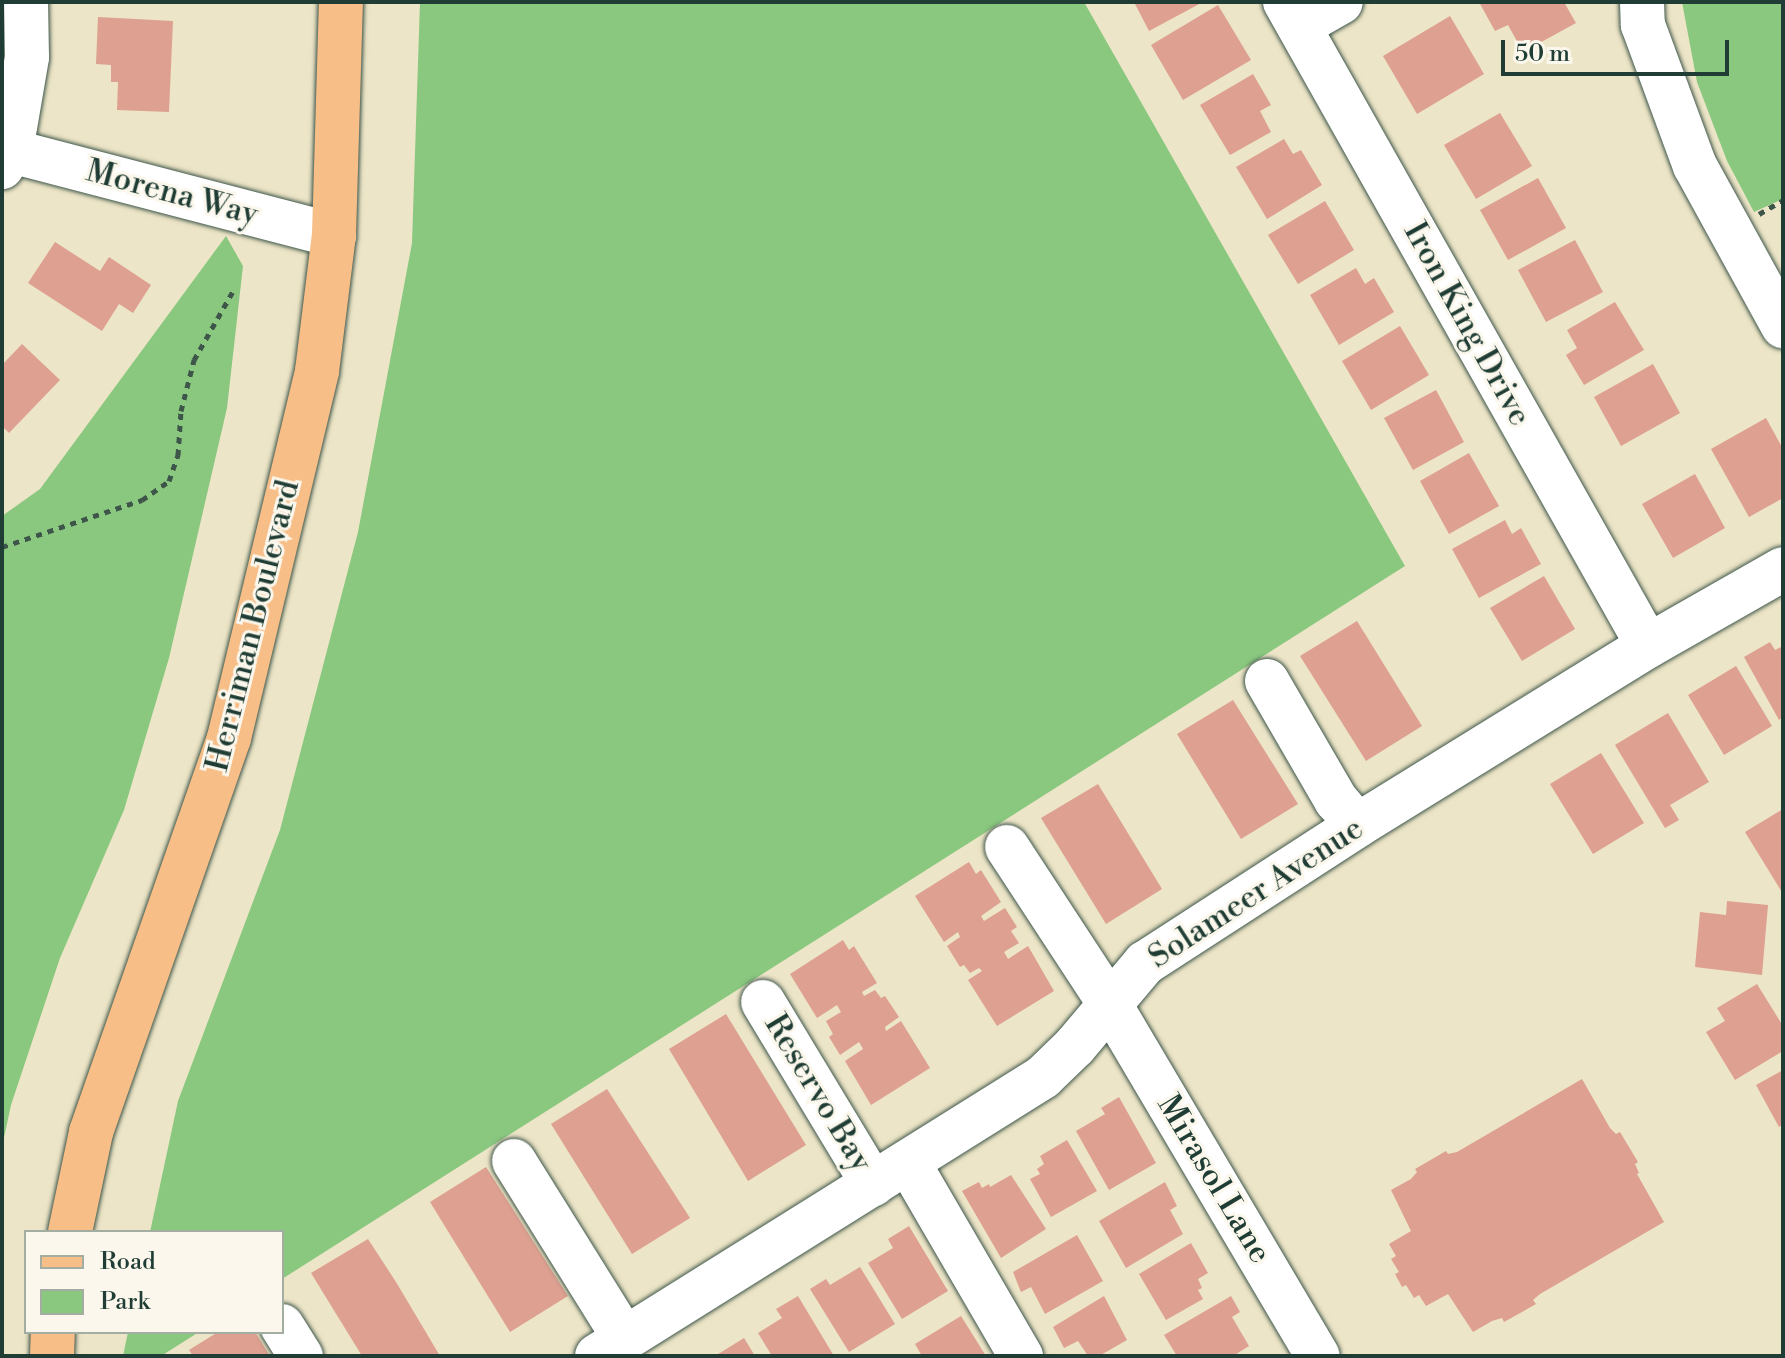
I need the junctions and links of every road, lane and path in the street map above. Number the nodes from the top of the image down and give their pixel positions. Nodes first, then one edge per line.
1 (26, 2) edge
2 (341, 2) edge
3 (1341, 2) edge
4 (1642, 2) edge
5 (1292, 14) edge
6 (6, 159) edge
7 (1783, 200) edge
8 (1755, 216) dead end
9 (334, 235) junction
10 (233, 291) dead end
11 (1783, 326) edge
12 (2, 547) edge
13 (1783, 569) edge
14 (1648, 646) junction
15 (1267, 681) dead end
16 (1358, 825) junction
17 (1007, 847) dead end
18 (763, 1002) dead end
19 (1109, 1003) junction
20 (514, 1161) dead end
21 (890, 1173) junction
22 (70, 1230) edge
23 (284, 1329) edge
24 (53, 1334) edge
25 (611, 1347) edge
26 (52, 1356) edge
27 (301, 1356) edge
28 (1021, 1356) edge
29 (1318, 1356) edge

1 - 6 street
2 - 9 main road, Herriman Boulevard
3 - 5 street
4 - 11 street
5 - 14 street, Iron King Drive
6 - 9 street, Morena Way
7 - 8 path
9 - 22 main road, Herriman Boulevard
10 - 12 path
13 - 14 street, Solameer Avenue
14 - 16 street, Solameer Avenue
15 - 16 street
16 - 19 street, Solameer Avenue
17 - 19 street, Mirasol Lane
18 - 21 street, Reservo Bay
19 - 21 street, Solameer Avenue
19 - 29 street, Mirasol Lane
20 - 25 street
21 - 25 street, Solameer Avenue
21 - 28 street, Reservo Bay
23 - 27 street
24 - 26 main road

